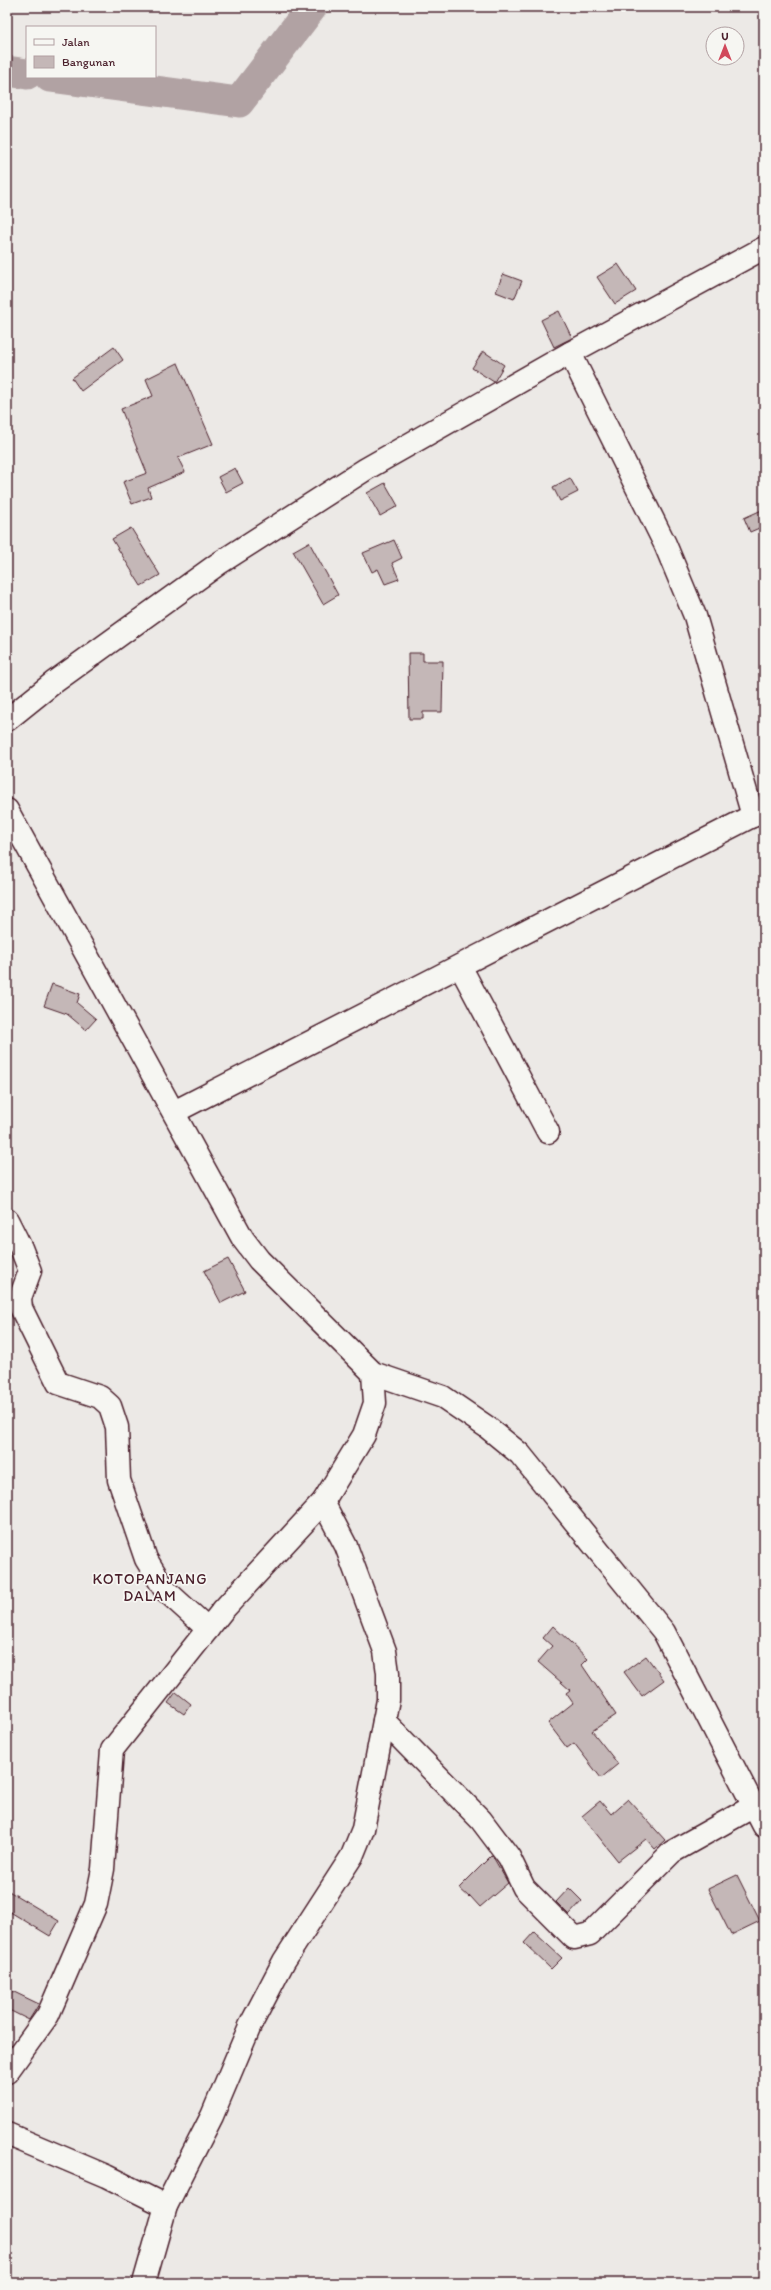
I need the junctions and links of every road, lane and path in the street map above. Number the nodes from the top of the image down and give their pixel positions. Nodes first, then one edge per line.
1 (764, 248) edge
2 (570, 353) junction
3 (7, 720) edge
4 (7, 810) edge
5 (759, 813) edge
6 (460, 966) junction
7 (174, 1112) junction
8 (548, 1132) dead end
9 (7, 1220) edge
10 (373, 1372) junction
11 (323, 1502) junction
12 (208, 1629) junction
13 (384, 1721) junction
14 (754, 1806) junction
15 (764, 1826) edge
16 (15, 2046) edge
17 (7, 2072) edge
18 (7, 2134) edge
19 (166, 2206) junction
20 (144, 2283) edge

1 - 2 street
2 - 3 street
2 - 5 street
4 - 7 street
5 - 6 street
6 - 7 street
6 - 8 street
7 - 10 street
9 - 12 street
10 - 11 street
10 - 14 street
11 - 12 street
11 - 13 street
12 - 16 street
13 - 14 street
13 - 19 street
14 - 15 street
16 - 17 street
18 - 19 street
19 - 20 street

